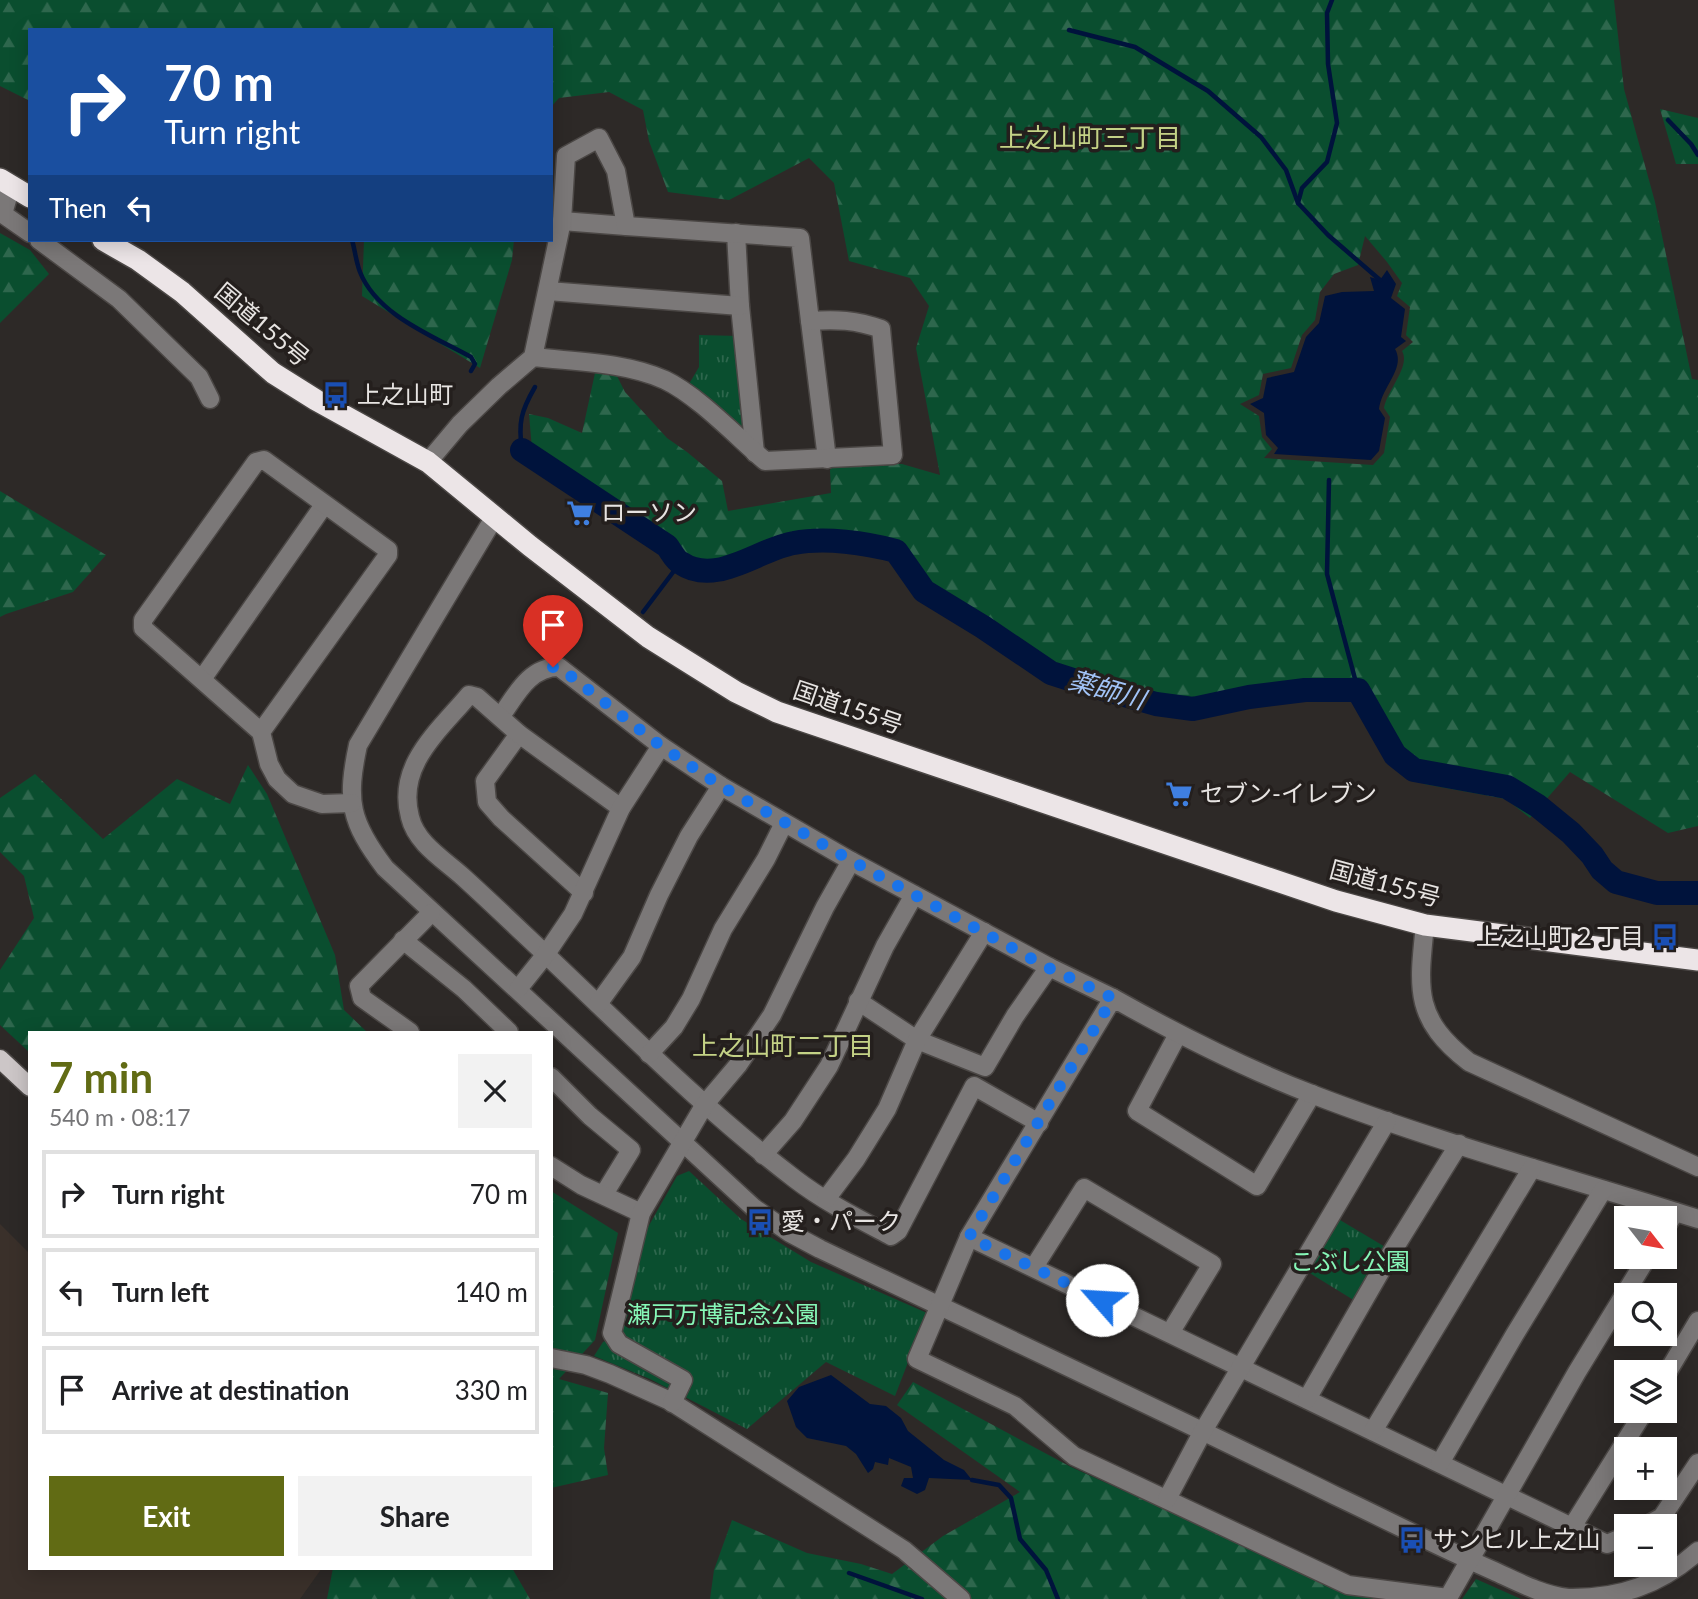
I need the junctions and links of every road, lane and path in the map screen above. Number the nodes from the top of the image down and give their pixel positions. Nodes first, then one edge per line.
1 (5, 182) edge
2 (28, 196) edge
3 (562, 221) junction
4 (626, 226) junction
5 (28, 232) edge
6 (736, 233) junction
7 (42, 242) edge
8 (106, 242) edge
9 (548, 291) junction
10 (740, 306) junction
11 (810, 321) junction
12 (533, 357) junction
13 (210, 399) dead end
14 (755, 453) junction
15 (827, 460) junction
16 (428, 462) junction
17 (324, 505) junction
18 (494, 518) junction
19 (202, 679) junction
20 (501, 716) junction
21 (261, 732) junction
22 (519, 734) junction
23 (661, 746) junction
24 (721, 786) junction
25 (352, 803) junction
26 (621, 808) junction
27 (784, 823) junction
28 (852, 861) junction
29 (584, 893) junction
30 (914, 895) junction
31 (431, 913) junction
32 (1425, 925) junction
33 (985, 932) junction
34 (402, 940) junction
35 (546, 954) junction
36 (1698, 960) edge
37 (1049, 968) junction
38 (518, 989) junction
39 (1113, 998) junction
40 (858, 1001) junction
41 (598, 1004) junction
42 (409, 1031) edge
43 (508, 1031) edge
44 (1178, 1034) junction
45 (916, 1040) junction
46 (649, 1054) junction
47 (0, 1059) edge
48 (553, 1079) edge
49 (28, 1085) edge
50 (1312, 1094) junction
51 (705, 1104) junction
52 (1387, 1121) junction
53 (1039, 1122) junction
54 (683, 1143) junction
55 (1459, 1144) junction
56 (764, 1155) junction
57 (553, 1167) edge
58 (1698, 1167) edge
59 (1532, 1168) junction
60 (1603, 1190) junction
61 (604, 1195) junction
62 (826, 1199) junction
63 (1655, 1206) edge
64 (641, 1213) junction
65 (1677, 1213) edge
66 (1698, 1219) edge
67 (969, 1237) junction
68 (1034, 1267) junction
69 (1640, 1269) edge
70 (940, 1306) junction
71 (1698, 1321) edge
72 (1170, 1333) junction
73 (553, 1358) edge
74 (1675, 1360) edge
75 (1240, 1368) junction
76 (1307, 1399) junction
77 (673, 1402) junction
78 (1637, 1423) edge
79 (1203, 1431) junction
80 (1373, 1431) junction
81 (1440, 1463) junction
82 (1698, 1463) edge
83 (1505, 1494) junction
84 (1167, 1499) junction
85 (1664, 1514) edge
86 (1572, 1527) junction
87 (1614, 1541) edge
88 (1698, 1551) edge
89 (1469, 1561) junction
90 (961, 1599) edge

1 - 2 highway
1 - 5 street
3 - 4 street
3 - 4 street
3 - 9 street
4 - 6 street
6 - 10 street
6 - 11 street
7 - 13 street
8 - 16 highway, 国道155号
9 - 10 street
9 - 12 street
10 - 14 street
11 - 15 street
11 - 15 street
12 - 14 street
12 - 16 street
14 - 15 street
16 - 18 highway, 国道155号
17 - 19 street
17 - 19 street
17 - 21 street
18 - 25 street
18 - 32 highway, 国道155号
19 - 21 street
20 - 22 street
20 - 23 street
20 - 35 street
21 - 25 street
22 - 26 street
22 - 29 street
23 - 24 street
23 - 26 street
24 - 27 street
24 - 41 street
25 - 31 street
26 - 29 street
27 - 28 street
27 - 46 street
28 - 30 street
28 - 51 street
29 - 35 street
30 - 33 street
30 - 40 street
31 - 34 street
31 - 38 street
32 - 36 highway, 国道155号
32 - 58 street
33 - 37 street
33 - 45 street
34 - 42 street
34 - 43 street
35 - 38 street
35 - 41 street
37 - 39 street
37 - 45 street
38 - 54 street
39 - 44 street
39 - 53 street
40 - 45 street
40 - 56 street
41 - 46 street
44 - 50 street
44 - 50 street
45 - 62 street
46 - 51 street
47 - 49 main road
48 - 61 street
50 - 52 street
51 - 54 street
51 - 56 street
52 - 55 street
52 - 75 street
53 - 62 street
53 - 67 street
54 - 64 street
54 - 70 street
55 - 59 street
55 - 76 street
56 - 62 street
57 - 61 street
59 - 60 street
59 - 80 street
60 - 63 street
60 - 81 street
61 - 64 street
64 - 77 street
65 - 66 street
67 - 68 street
67 - 70 street
68 - 72 street
68 - 72 street
69 - 83 street
70 - 79 street
70 - 84 street
71 - 74 street
72 - 75 street
73 - 77 street
75 - 76 street
75 - 79 street
76 - 80 street
77 - 90 street
78 - 86 street
79 - 84 street
79 - 89 street
80 - 81 street
81 - 83 street
82 - 85 street
83 - 86 street
83 - 89 street
84 - 89 street
86 - 87 street
88 - 89 street

